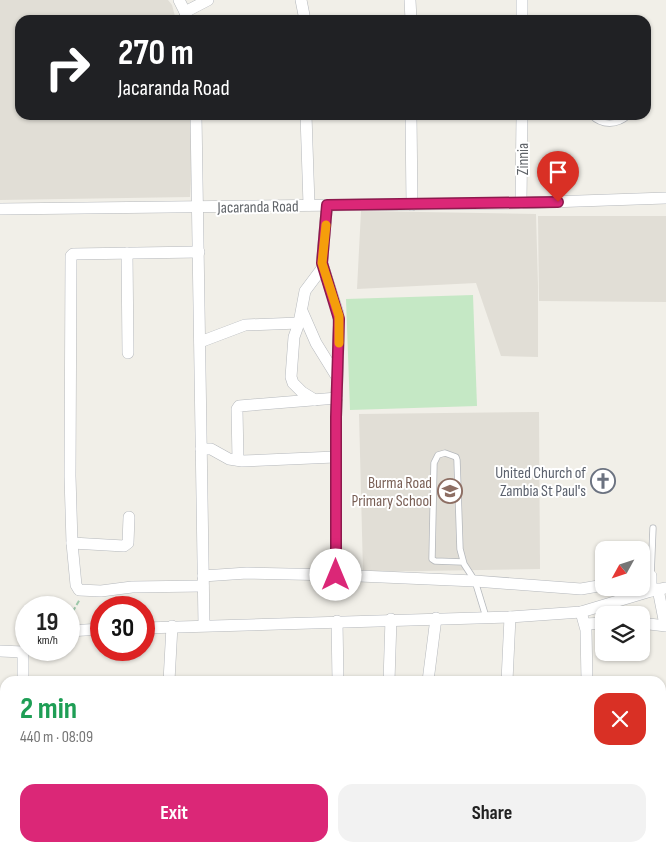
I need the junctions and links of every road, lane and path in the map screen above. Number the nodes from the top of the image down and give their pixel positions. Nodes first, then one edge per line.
1 (179, 0) edge
2 (208, 0) edge
3 (301, 0) edge
4 (410, 0) edge
5 (522, 0) edge
6 (186, 15) edge
7 (187, 15) edge
8 (304, 15) edge
9 (411, 15) edge
10 (522, 15) edge
11 (196, 120) edge
12 (306, 120) edge
13 (411, 120) edge
14 (522, 120) edge
15 (597, 120) edge
16 (622, 120) edge
17 (666, 198) edge
18 (521, 203) junction
19 (412, 204) junction
20 (309, 205) junction
21 (327, 205) junction
22 (198, 207) junction
23 (0, 209) edge
24 (199, 252) junction
25 (127, 253) junction
26 (323, 267) junction
27 (302, 311) junction
28 (299, 323) junction
29 (200, 342) junction
30 (128, 353) dead end
31 (337, 377) junction
32 (336, 398) junction
33 (315, 400) junction
34 (202, 449) junction
35 (336, 457) junction
36 (238, 460) junction
37 (129, 516) dead end
38 (653, 528) dead end
39 (72, 542) junction
40 (650, 549) edge
41 (463, 562) junction
42 (336, 575) junction
43 (203, 581) junction
44 (475, 581) junction
45 (595, 586) edge
46 (658, 589) edge
47 (79, 590) junction
48 (80, 596) edge
49 (581, 612) junction
50 (486, 617) junction
51 (510, 617) junction
52 (436, 618) junction
53 (391, 619) junction
54 (337, 621) junction
55 (595, 623) edge
56 (585, 624) junction
57 (650, 624) edge
58 (204, 625) junction
59 (666, 625) edge
60 (172, 626) junction
61 (155, 627) edge
62 (0, 651) edge
63 (15, 651) edge
64 (25, 661) edge
65 (24, 676) edge
66 (169, 676) edge
67 (338, 676) edge
68 (389, 676) edge
69 (429, 676) edge
70 (507, 676) edge
71 (587, 676) edge

1 - 6 street
2 - 7 street
3 - 8 street
4 - 9 street
5 - 10 street
11 - 22 street
12 - 20 street
13 - 19 street
14 - 18 street, Zinnia
15 - 16 lane
17 - 18 street, Jacaranda Road
18 - 19 street, Jacaranda Road
19 - 21 street, Jacaranda Road
20 - 21 street, Jacaranda Road
20 - 22 street, Jacaranda Road
21 - 26 street
22 - 23 street, Jacaranda Road
22 - 24 street
24 - 25 street
24 - 29 street
25 - 30 street
25 - 39 street
26 - 27 street
26 - 31 street
27 - 28 street
27 - 31 street
28 - 29 street
28 - 33 street
29 - 34 street
31 - 32 street
32 - 33 street
32 - 35 street
33 - 36 street
34 - 36 street
34 - 43 street
35 - 36 street
35 - 42 street
37 - 39 street
38 - 40 lane
39 - 47 street
41 - 41 lane
41 - 44 lane
42 - 43 street
42 - 44 street
43 - 47 street
43 - 58 street
44 - 45 street
44 - 50 lane
46 - 49 street
46 - 59 street
47 - 48 path
49 - 51 street
49 - 56 street
50 - 51 street
50 - 52 street
51 - 70 street
52 - 53 street
52 - 69 street
53 - 54 street
53 - 68 street
54 - 58 street
54 - 67 street
55 - 56 street
56 - 71 street
57 - 59 street
58 - 60 street
60 - 61 street
60 - 66 street
62 - 63 street
64 - 65 street

